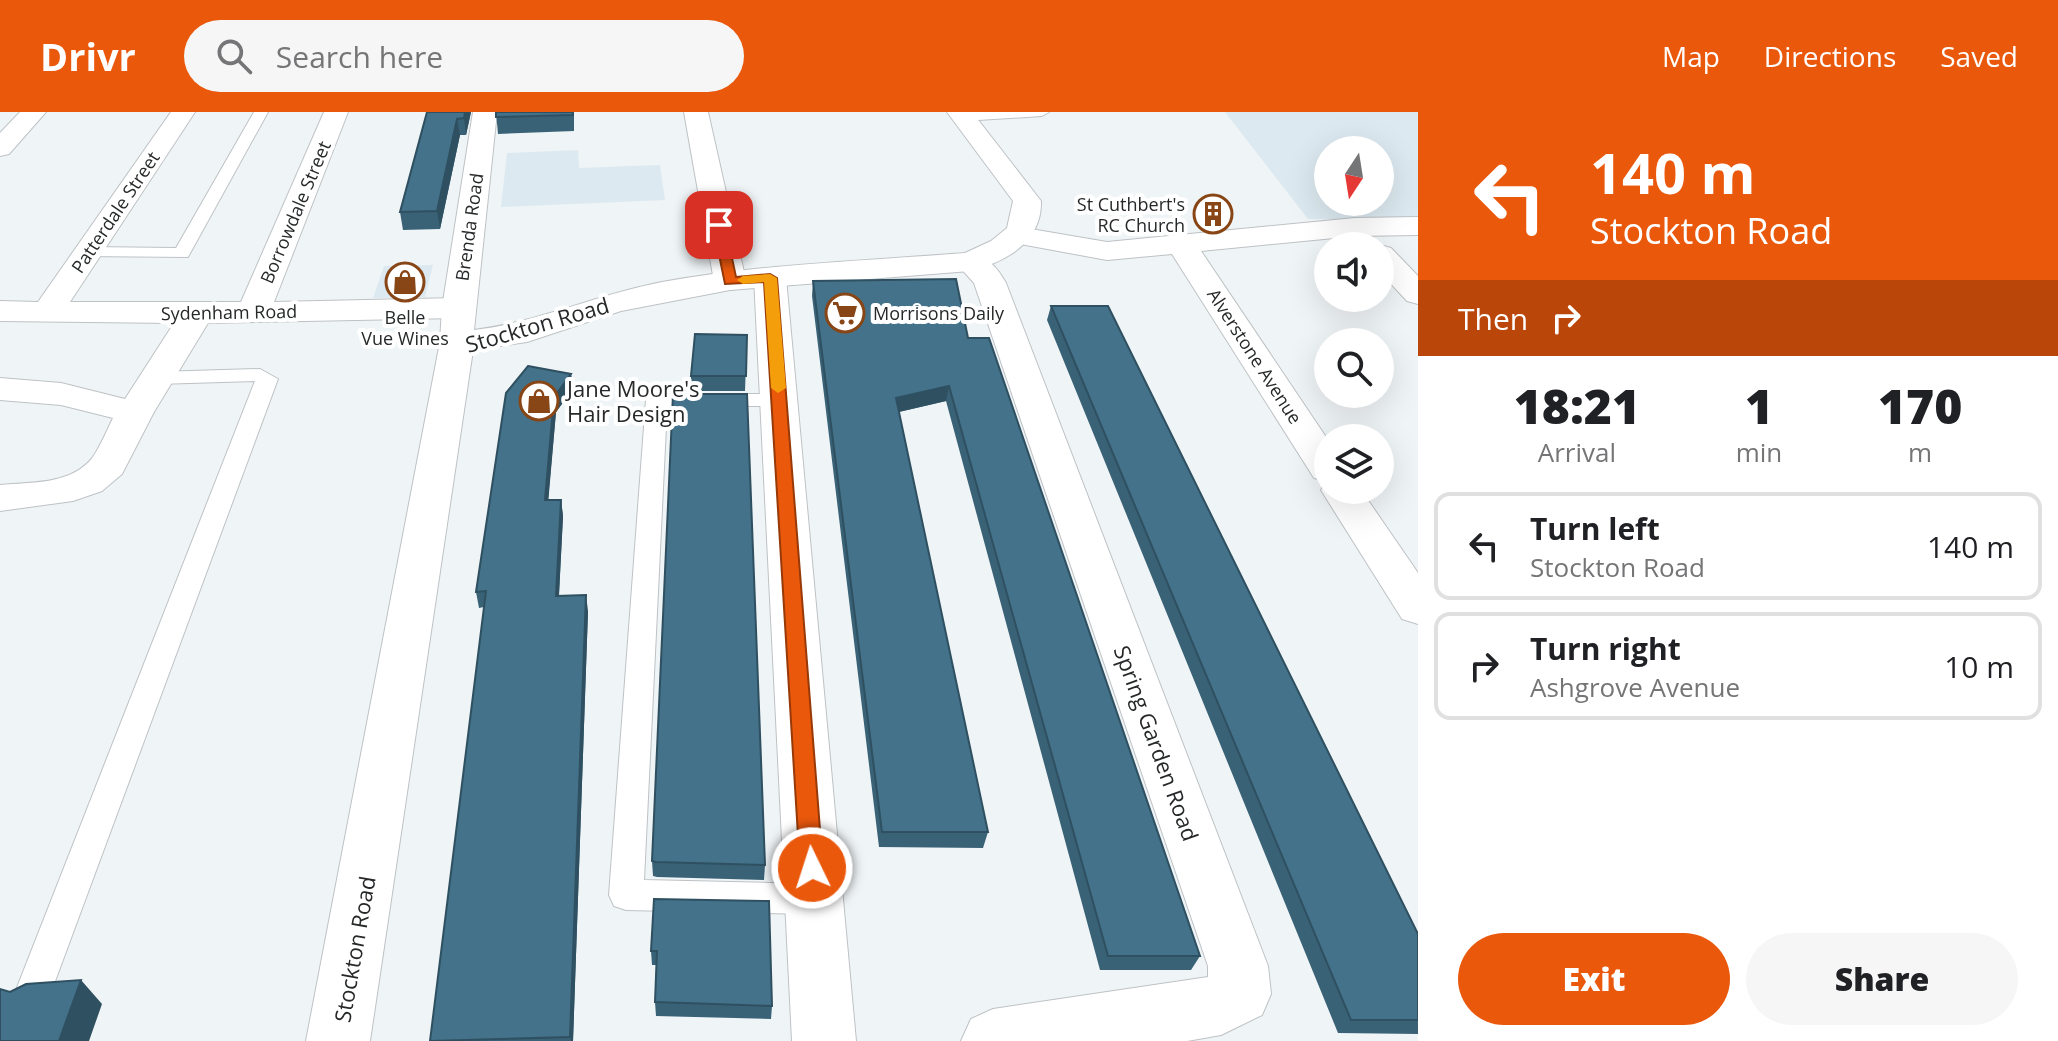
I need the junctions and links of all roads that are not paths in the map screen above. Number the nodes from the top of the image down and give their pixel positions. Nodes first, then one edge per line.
1 (183, 112) edge
2 (261, 112) edge
3 (336, 112) edge
4 (485, 112) edge
5 (696, 112) edge
6 (1042, 112) edge
7 (961, 115) edge
8 (19, 120) edge
9 (0, 148) edge
10 (1418, 226) edge
11 (1386, 232) edge
12 (1019, 236) junction
13 (1314, 238) edge
14 (1181, 244) junction
15 (88, 252) junction
16 (970, 262) junction
17 (1394, 269) edge
18 (750, 280) junction
19 (1418, 294) edge
20 (0, 311) edge
21 (47, 312) junction
22 (253, 312) junction
23 (197, 313) junction
24 (458, 325) junction
25 (157, 378) junction
26 (0, 389) edge
27 (779, 400) junction
28 (135, 412) junction
29 (1314, 448) edge
30 (0, 498) edge
31 (1350, 504) edge
32 (1418, 608) edge
33 (814, 899) junction
34 (32, 995) edge
35 (338, 1041) edge
36 (824, 1041) edge
37 (993, 1041) edge

1 - 15 street, Patterdale Street
2 - 15 lane
3 - 22 street, Borrowdale Street
4 - 24 street, Brenda Road
5 - 18 street
6 - 7 lane
7 - 12 street
8 - 9 street
10 - 11 street
12 - 14 street
12 - 16 street, Stockton Road
13 - 14 street
14 - 29 street, Alverstone Avenue
15 - 21 street, Patterdale Street
16 - 18 street, Stockton Road
16 - 37 street, Spring Garden Road
17 - 19 street
18 - 24 street, Stockton Road
18 - 27 street
20 - 21 street, Sydenham Road
21 - 23 street, Sydenham Road
22 - 23 street, Sydenham Road
22 - 24 street, Sydenham Road
23 - 25 street
24 - 35 street, Stockton Road
25 - 28 street
25 - 34 lane
26 - 28 street
27 - 33 street
27 - 33 lane
28 - 30 street
31 - 32 street
33 - 36 street

